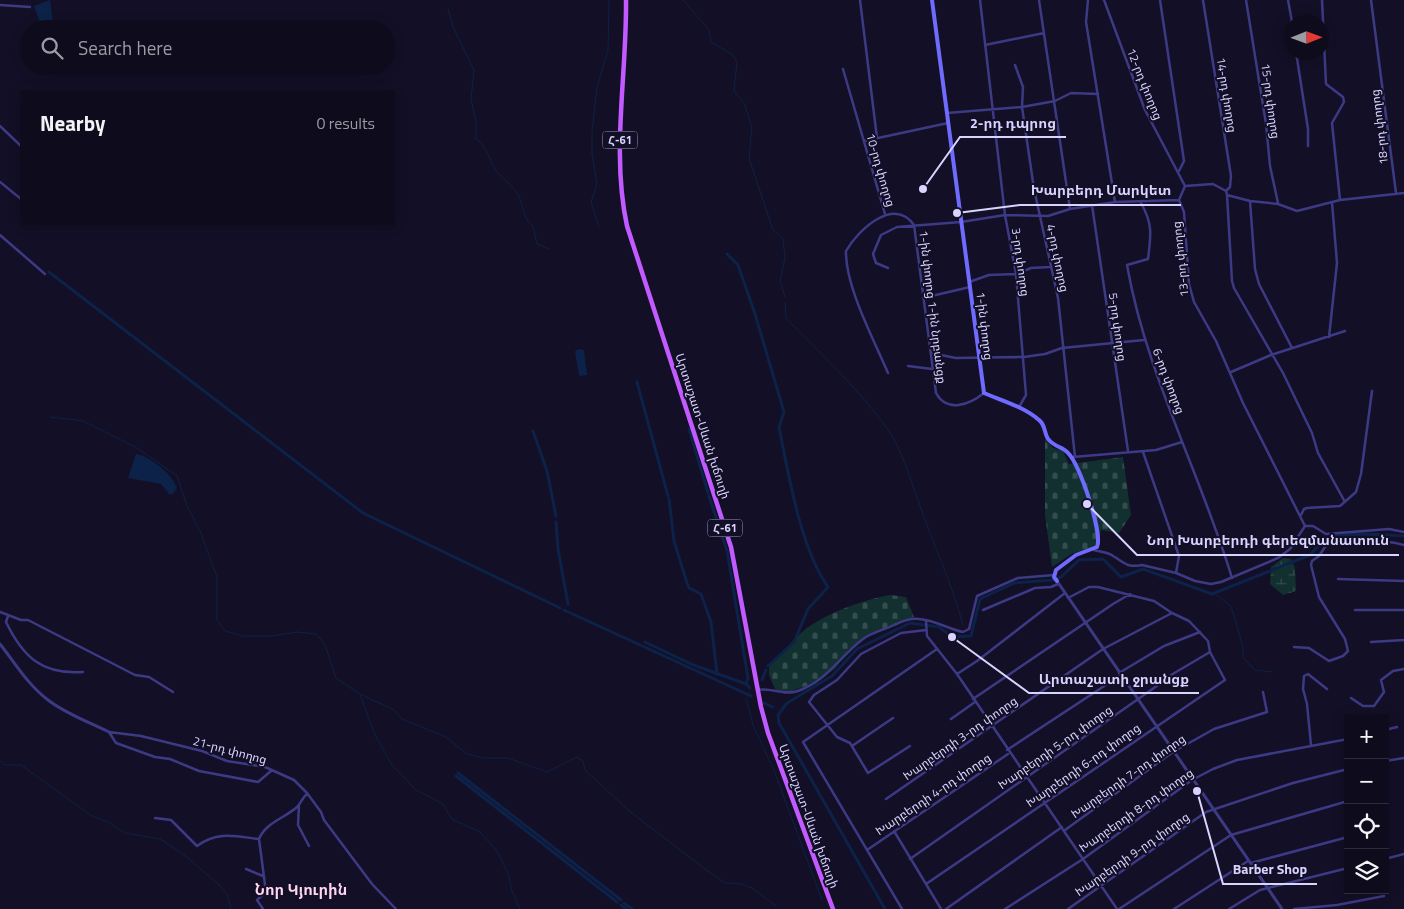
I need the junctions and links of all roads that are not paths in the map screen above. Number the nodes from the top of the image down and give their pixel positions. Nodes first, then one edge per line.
1 (626, 0) edge
2 (860, 0) edge
3 (932, 0) edge
4 (980, 0) edge
5 (1039, 0) edge
6 (1088, 0) edge
7 (1104, 0) edge
8 (1160, 0) edge
9 (1203, 0) edge
10 (1246, 0) edge
11 (1288, 0) edge
12 (1322, 0) edge
13 (1370, 0) edge
14 (0, 5) edge
15 (30, 7) dead end
16 (1291, 15) edge
17 (1044, 33) junction
18 (985, 45) junction
19 (1297, 60) edge
20 (1015, 65) dead end
21 (843, 69) dead end
22 (1098, 94) junction
23 (1055, 101) junction
24 (1022, 107) junction
25 (992, 109) junction
26 (947, 113) junction
27 (948, 123) junction
28 (0, 126) edge
29 (877, 138) junction
30 (864, 141) junction
31 (20, 145) edge
32 (1308, 146) dead end
33 (1179, 171) junction
34 (0, 182) edge
35 (1185, 186) junction
36 (1226, 191) junction
37 (1396, 193) junction
38 (1404, 193) edge
39 (1227, 196) junction
40 (20, 198) edge
41 (1179, 200) junction
42 (1340, 200) junction
43 (1250, 201) junction
44 (1116, 202) junction
45 (1332, 202) junction
46 (1142, 203) junction
47 (1278, 204) junction
48 (1092, 205) junction
49 (1070, 209) junction
50 (885, 214) junction
51 (1005, 215) junction
52 (1040, 215) junction
53 (962, 222) junction
54 (914, 225) junction
55 (0, 234) edge
56 (1050, 267) junction
57 (888, 268) dead end
58 (46, 274) dead end
59 (1016, 274) junction
60 (969, 284) junction
61 (923, 298) junction
62 (1345, 331) dead end
63 (1329, 337) junction
64 (1144, 340) junction
65 (1112, 344) junction
66 (1062, 348) junction
67 (1292, 348) junction
68 (931, 353) junction
69 (1271, 355) junction
70 (979, 357) junction
71 (1024, 357) junction
72 (908, 366) dead end
73 (932, 370) junction
74 (1231, 372) junction
75 (888, 373) dead end
76 (1372, 391) dead end
77 (984, 393) junction
78 (1019, 407) junction
79 (1182, 442) junction
80 (1128, 451) junction
81 (1143, 452) junction
82 (1073, 457) junction
83 (1345, 502) junction
84 (1300, 517) junction
85 (1305, 526) junction
86 (1404, 532) edge
87 (1404, 545) edge
88 (1094, 550) junction
89 (1176, 573) junction
90 (1232, 578) junction
91 (1056, 579) junction
92 (1338, 579) dead end
93 (1404, 581) edge
94 (1065, 593) junction
95 (1130, 594) junction
96 (1068, 598) junction
97 (983, 610) dead end
98 (1355, 610) dead end
99 (1404, 610) edge
100 (0, 612) edge
101 (1172, 613) junction
102 (8, 616) junction
103 (926, 620) junction
104 (1086, 624) junction
105 (926, 630) junction
106 (1201, 632) junction
107 (1404, 640) edge
108 (1371, 642) dead end
109 (0, 644) edge
110 (1294, 647) dead end
111 (937, 649) junction
112 (1103, 649) junction
113 (1210, 652) junction
114 (1404, 669) edge
115 (83, 672) dead end
116 (957, 674) junction
117 (1120, 674) junction
118 (1327, 689) dead end
119 (757, 690) junction
120 (173, 692) dead end
121 (1263, 692) dead end
122 (1351, 698) dead end
123 (974, 700) junction
124 (1138, 700) junction
125 (893, 718) dead end
126 (951, 719) dead end
127 (827, 725) junction
128 (991, 726) junction
129 (1156, 726) junction
130 (1397, 727) dead end
131 (1389, 729) edge
132 (109, 732) junction
133 (1344, 740) edge
134 (1310, 745) junction
135 (852, 746) junction
136 (910, 746) dead end
137 (1008, 752) junction
138 (1173, 752) junction
139 (1404, 758) edge
140 (1389, 760) edge
141 (1344, 769) edge
142 (271, 771) junction
143 (1026, 778) junction
144 (1192, 780) junction
145 (307, 794) junction
146 (886, 799) dead end
147 (1344, 802) edge
148 (1044, 804) junction
149 (298, 805) junction
150 (1213, 810) junction
151 (155, 818) dead end
152 (1062, 827) junction
153 (1064, 830) junction
154 (894, 831) junction
155 (1231, 836) junction
156 (1344, 838) edge
157 (258, 839) junction
158 (309, 846) dead end
159 (867, 850) junction
160 (1404, 854) edge
161 (910, 858) junction
162 (1389, 858) edge
163 (1083, 859) junction
164 (1250, 862) junction
165 (246, 869) dead end
166 (1344, 869) edge
167 (264, 876) junction
168 (926, 884) junction
169 (1102, 887) junction
170 (1268, 888) junction
171 (1384, 896) dead end
172 (263, 909) edge
173 (396, 909) edge
174 (833, 909) edge
175 (902, 909) edge
176 (941, 909) edge
177 (946, 909) edge
178 (1005, 909) edge
179 (1068, 909) edge
180 (1118, 909) edge
181 (1174, 909) edge
182 (1229, 909) edge
183 (1282, 909) edge
184 (1294, 909) edge

1 - 119 main road, Արտաշատ-Սևան խճուղի / Հ-61
2 - 29 street, 10-րդ փողոց
3 - 26 main road, 1-ին փողոց
4 - 18 street, 3-րդ փողոց
5 - 17 street
6 - 22 street
7 - 33 street, 12-րդ փողոց
8 - 33 street
9 - 36 street, 14-րդ փողոց
10 - 47 street, 15-րդ փողոց
11 - 16 street
12 - 42 street
13 - 37 street, 18-րդ փողոց
14 - 15 street
17 - 18 street
17 - 23 street
18 - 25 street, 3-րդ փողոց
19 - 32 street
20 - 24 street, 4-րդ փողոց
21 - 30 street, 10-րդ փողոց
22 - 23 street
22 - 44 street
23 - 24 street
23 - 49 street
24 - 25 street
24 - 52 street, 4-րդ փողոց
25 - 26 street
25 - 51 street, 3-րդ փողոց
26 - 27 main road, 1-ին փողոց
27 - 29 street
27 - 53 main road, 1-ին փողոց
28 - 31 street
29 - 30 street
30 - 50 street, 10-րդ փողոց
33 - 35 street
34 - 40 street
35 - 36 street
35 - 41 street
36 - 39 street
37 - 38 street
37 - 42 street
39 - 43 street
39 - 69 street
41 - 46 street
41 - 74 street, 13-րդ փողոց
42 - 45 street
43 - 47 street
43 - 67 street
44 - 46 street
44 - 48 street
45 - 47 street
45 - 63 street
46 - 64 street, 6-րդ փողոց
48 - 49 street
48 - 65 street, 5-րդ փողոց
49 - 52 street
50 - 54 street
50 - 75 street, 10-րդ փողոց
51 - 52 street
51 - 53 street
51 - 59 street, 3-րդ փողոց
52 - 56 street, 4-րդ փողոց
53 - 54 street
53 - 60 main road, 1-ին փողոց
54 - 57 street
54 - 61 street, 1-ին փողոց 1-ին նրբանցք
55 - 58 street
56 - 59 street
56 - 66 street, 4-րդ փողոց
59 - 60 street
59 - 71 street, 3-րդ փողոց
60 - 61 street
60 - 70 main road, 1-ին փողոց
61 - 68 street, 1-ին փողոց 1-ին նրբանցք
62 - 63 street
63 - 67 street
64 - 65 street
64 - 79 street, 6-րդ փողոց
65 - 66 street
65 - 80 street, 5-րդ փողոց
66 - 71 street
66 - 82 street, 4-րդ փողոց
67 - 69 street
68 - 70 street
68 - 73 street, 1-ին փողոց 1-ին նրբանցք
69 - 74 street
69 - 83 street
70 - 71 street
70 - 77 main road, 1-ին փողոց
71 - 78 street, 3-րդ փողոց
72 - 73 street
73 - 77 street, 1-ին փողոց 1-ին նրբանցք
74 - 84 street, 13-րդ փողոց
76 - 83 street
77 - 78 main road
78 - 82 main road
79 - 81 street
79 - 90 street, 6-րդ փողոց
80 - 81 street
80 - 82 street
81 - 89 street
82 - 88 main road
83 - 84 street
84 - 85 street, 13-րդ փողոց
85 - 86 street
85 - 90 street
87 - 110 street
88 - 89 street
88 - 91 main road
89 - 90 street
91 - 94 street
91 - 97 street
91 - 103 street
92 - 93 street
94 - 96 street
94 - 116 street
95 - 96 street
95 - 101 street
95 - 104 street
96 - 104 street
98 - 99 street
100 - 102 street
101 - 106 street
101 - 112 street, Խարբերդի 3-րդ փողոց
102 - 115 street
102 - 120 street
103 - 105 street
103 - 119 street
104 - 112 street
104 - 123 street
105 - 111 street
105 - 127 street
106 - 113 street
106 - 117 street, Խարբերդի 4-րդ փողոց
107 - 108 street
109 - 132 street, 21-րդ փողոց
111 - 116 street
111 - 127 street
112 - 117 street
112 - 128 street, Խարբերդի 3-րդ փողոց
113 - 124 street, Խարբերդի 5-րդ փողոց
113 - 129 street, Խարբերդի 6-րդ փողոց
114 - 122 street
116 - 123 street
117 - 124 street
117 - 137 street, Խարբերդի 4-րդ փողոց
118 - 134 street
119 - 174 main road, Արտաշատ-Սևան խճուղի / Հ-61
121 - 138 street, Խարբերդի 7-րդ փողոց
123 - 126 street
123 - 128 street
124 - 129 street
124 - 143 street, Խարբերդի 5-րդ փողոց
125 - 135 street
127 - 135 street
127 - 159 street
128 - 137 street
128 - 146 street, Խարբերդի 3-րդ փողոց
129 - 138 street
129 - 148 street, Խարբերդի 6-րդ փողոց
130 - 131 street
132 - 142 street, 21-րդ փողոց
132 - 142 street
133 - 134 street, Խարբերդի 8-րդ փողոց
134 - 144 street, Խարբերդի 8-րդ փողոց
135 - 136 street
137 - 143 street
137 - 154 street, Խարբերդի 4-րդ փողոց
138 - 144 street
138 - 153 street, Խարբերդի 7-րդ փողոց
139 - 140 street
141 - 150 street, Խարբերդի 9-րդ փողոց
142 - 145 street, 21-րդ փողոց
143 - 148 street
143 - 161 street, Խարբերդի 5-րդ փողոց
144 - 150 street
144 - 163 street, Խարբերդի 8-րդ փողոց
145 - 149 street
145 - 173 street, 21-րդ փողոց
147 - 155 street
148 - 152 street
148 - 168 street, Խարբերդի 6-րդ փողոց
149 - 157 street
149 - 158 street
150 - 155 street
150 - 169 street, Խարբերդի 9-րդ փողոց
151 - 157 street
152 - 153 street
152 - 177 street, Խարբերդի 7-րդ փողոց
153 - 163 street
154 - 159 street, Խարբերդի 4-րդ փողոց
154 - 161 street
155 - 164 street
155 - 180 street
156 - 164 street
157 - 167 street
159 - 175 street
160 - 162 street
161 - 168 street
163 - 169 street
163 - 178 street, Խարբերդի 8-րդ փողոց
164 - 170 street
164 - 181 street
165 - 167 street
166 - 170 street
167 - 172 street
168 - 176 street
169 - 179 street, Խարբերդի 9-րդ փողոց
169 - 180 street
170 - 182 street
170 - 183 street
171 - 184 street

